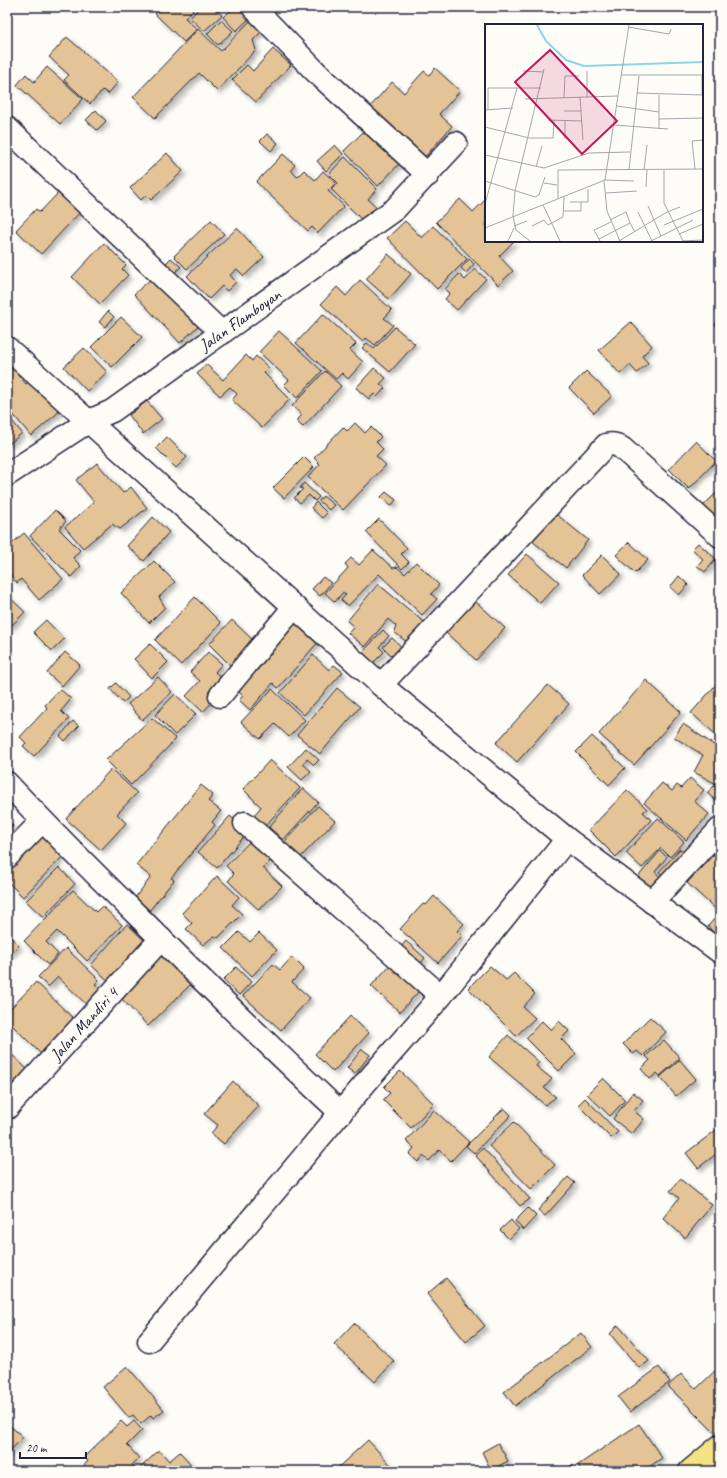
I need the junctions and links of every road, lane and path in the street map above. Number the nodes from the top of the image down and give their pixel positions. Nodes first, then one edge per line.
1 (253, 7) edge
2 (7, 128) edge
3 (456, 143) dead end
4 (428, 175) junction
5 (222, 333) junction
6 (7, 348) edge
7 (89, 421) junction
8 (7, 475) edge
9 (720, 536) edge
10 (294, 607) junction
11 (382, 685) junction
12 (220, 696) dead end
13 (7, 784) edge
14 (42, 821) junction
15 (245, 823) dead end
16 (720, 829) edge
17 (568, 839) junction
18 (7, 857) edge
19 (652, 902) junction
20 (161, 939) junction
21 (720, 952) edge
22 (441, 996) junction
23 (7, 1108) edge
24 (341, 1113) junction
25 (149, 1341) dead end
26 (720, 1446) edge
27 (690, 1471) edge

1 - 4 street
2 - 5 street
3 - 4 street, Jalan Flamboyan
4 - 5 street, Jalan Flamboyan
5 - 7 street, Jalan Flamboyan
6 - 7 street
7 - 8 street, Jalan Flamboyan
7 - 10 street
9 - 11 street
10 - 11 street
10 - 12 street
11 - 17 street
13 - 14 street
14 - 18 street
14 - 20 street
15 - 22 street
16 - 19 street
17 - 19 street
17 - 22 street
19 - 21 street
20 - 23 street, Jalan Mandiri 4
20 - 24 street
22 - 24 street
24 - 25 street
26 - 27 main road

